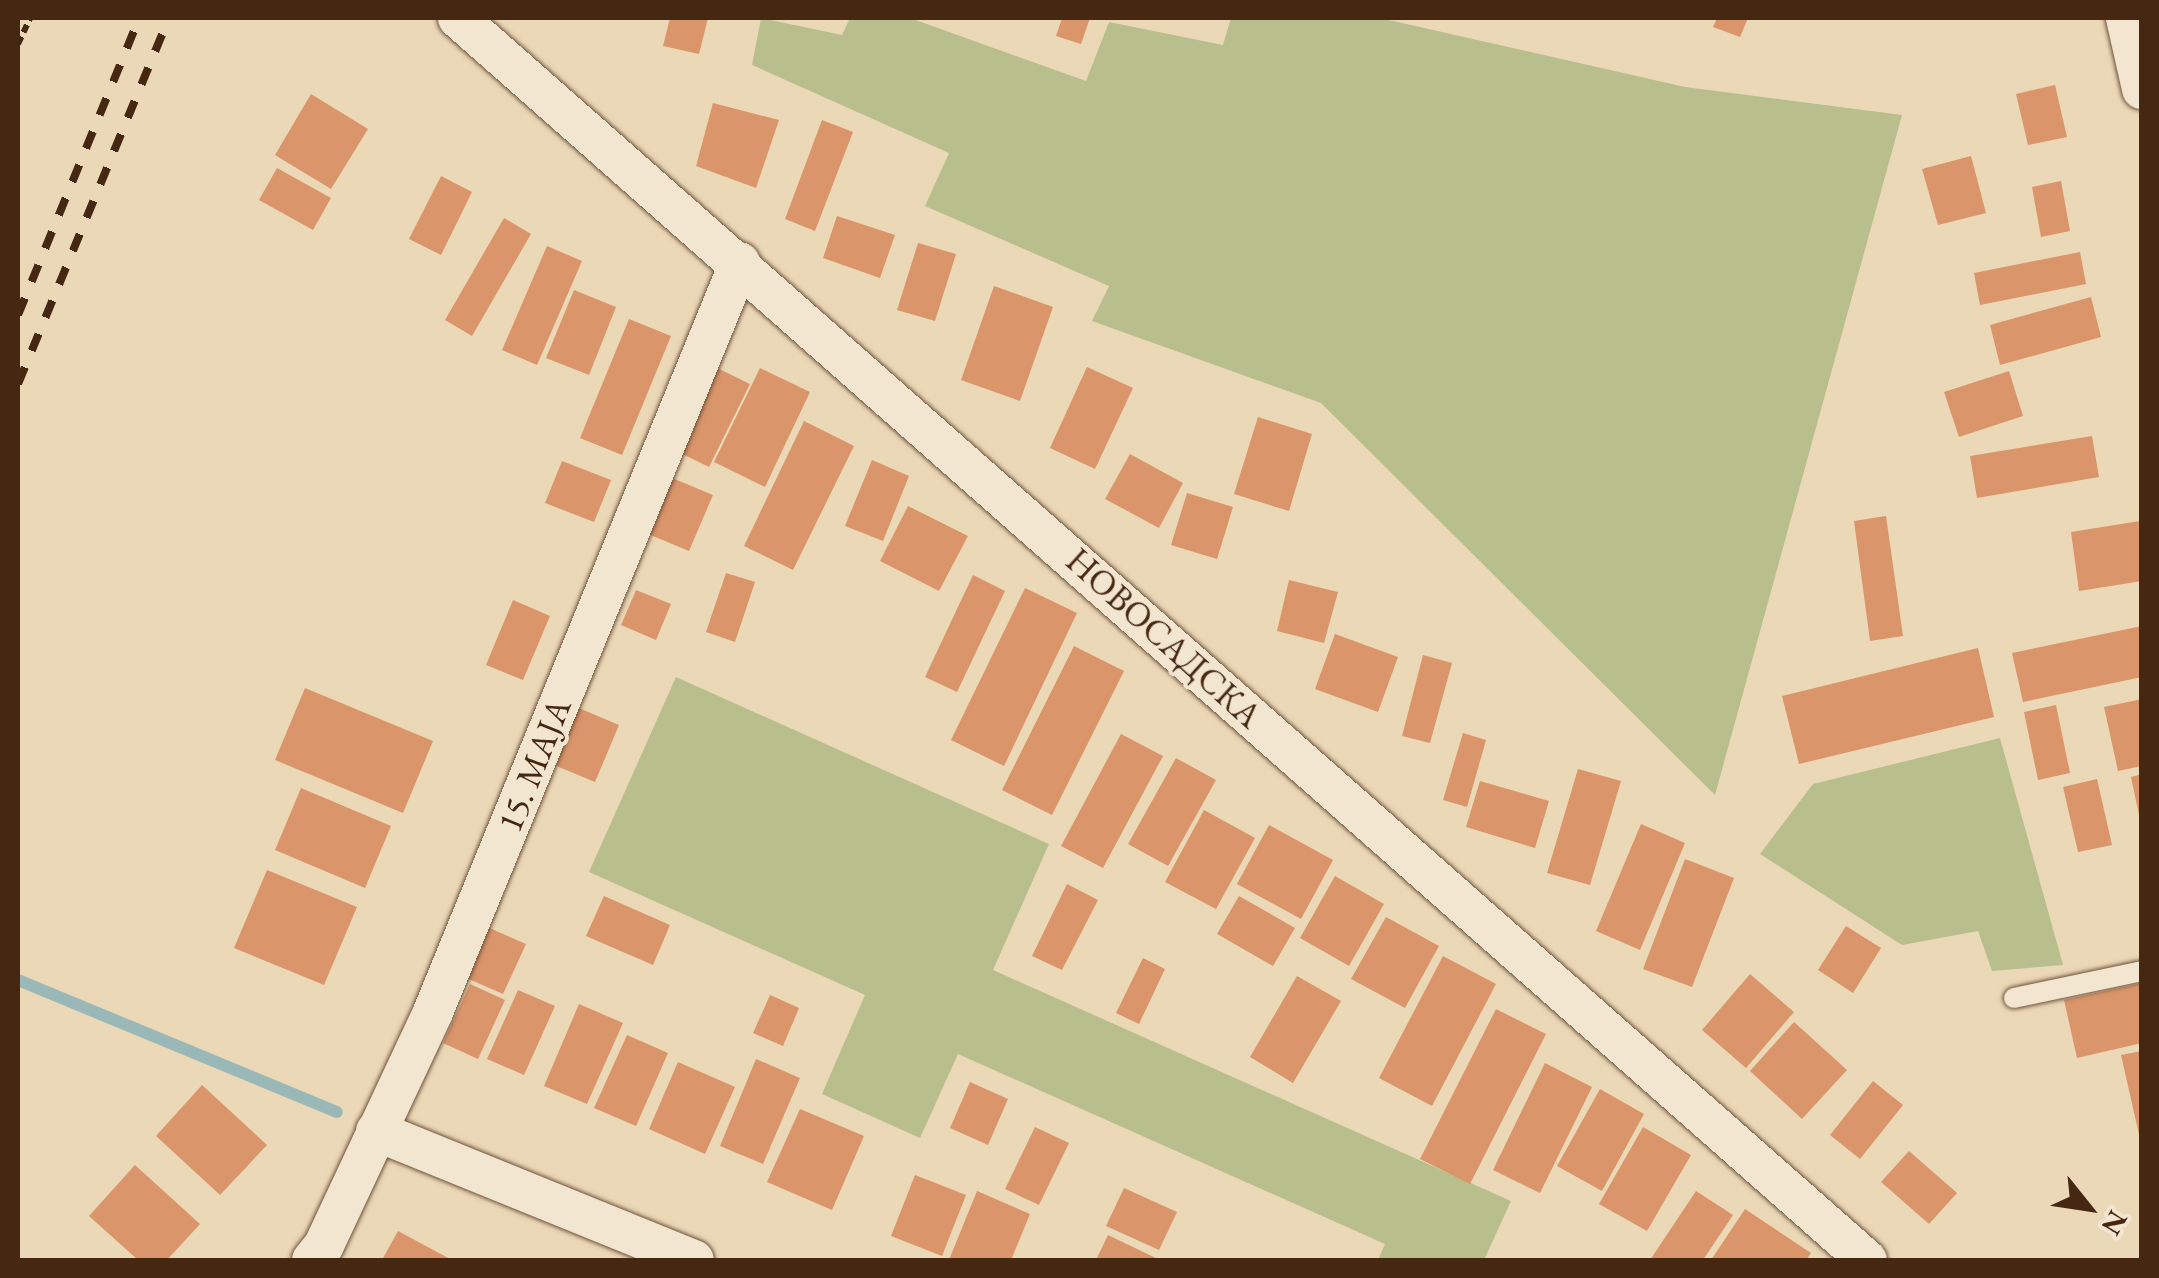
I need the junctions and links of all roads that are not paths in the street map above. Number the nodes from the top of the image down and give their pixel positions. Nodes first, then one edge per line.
1 (458, 18) edge
2 (2126, 18) edge
3 (2142, 90) edge
4 (740, 262) junction
5 (2142, 971) edge
6 (2014, 998) dead end
7 (376, 1131) junction
8 (312, 1260) edge
9 (694, 1260) edge
10 (1867, 1260) edge

1 - 4 street, НОВОСАДСКА
2 - 3 street
4 - 7 street, 15. МАЈА
4 - 10 street, НОВОСАДСКА
5 - 6 lane
7 - 8 street, 15. МАЈА
7 - 9 street

